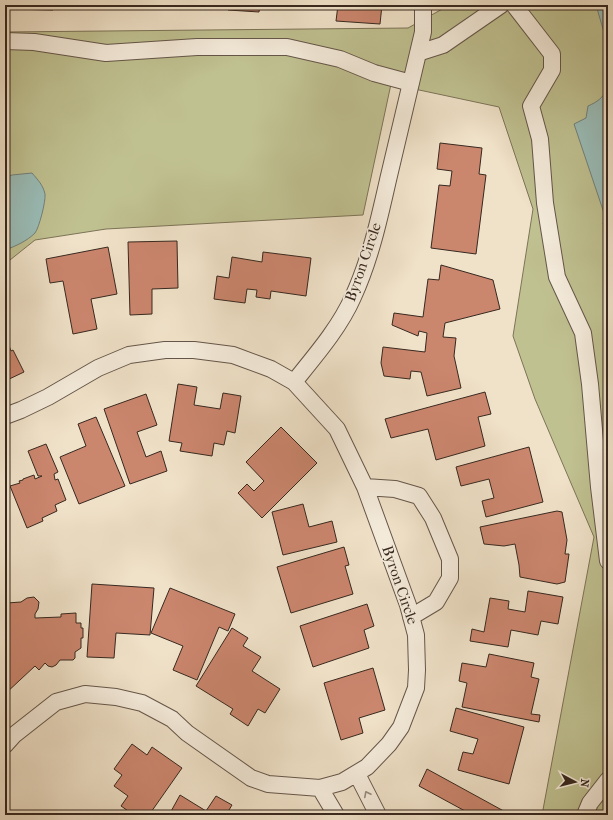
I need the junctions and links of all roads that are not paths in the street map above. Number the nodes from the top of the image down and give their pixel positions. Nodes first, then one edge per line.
1 (423, 5) edge
2 (501, 5) edge
3 (514, 5) edge
4 (5, 41) edge
5 (418, 53) junction
6 (411, 83) junction
7 (294, 382) junction
8 (5, 416) edge
9 (365, 487) junction
10 (608, 561) edge
11 (411, 617) junction
12 (5, 745) edge
13 (356, 774) junction
14 (608, 780) edge
15 (320, 788) junction
16 (336, 815) edge
17 (378, 815) edge
18 (585, 815) edge

1 - 5 street, Byron Circle
2 - 5 street
3 - 10 street
4 - 6 street
5 - 6 street, Byron Circle
6 - 7 street, Byron Circle
7 - 8 street
7 - 9 street, Byron Circle
9 - 11 street, Byron Circle
9 - 11 street
11 - 13 street, Byron Circle
12 - 15 street, Byron Circle
13 - 15 street, Byron Circle
17 -> 13 street
14 - 18 street
15 - 16 street

